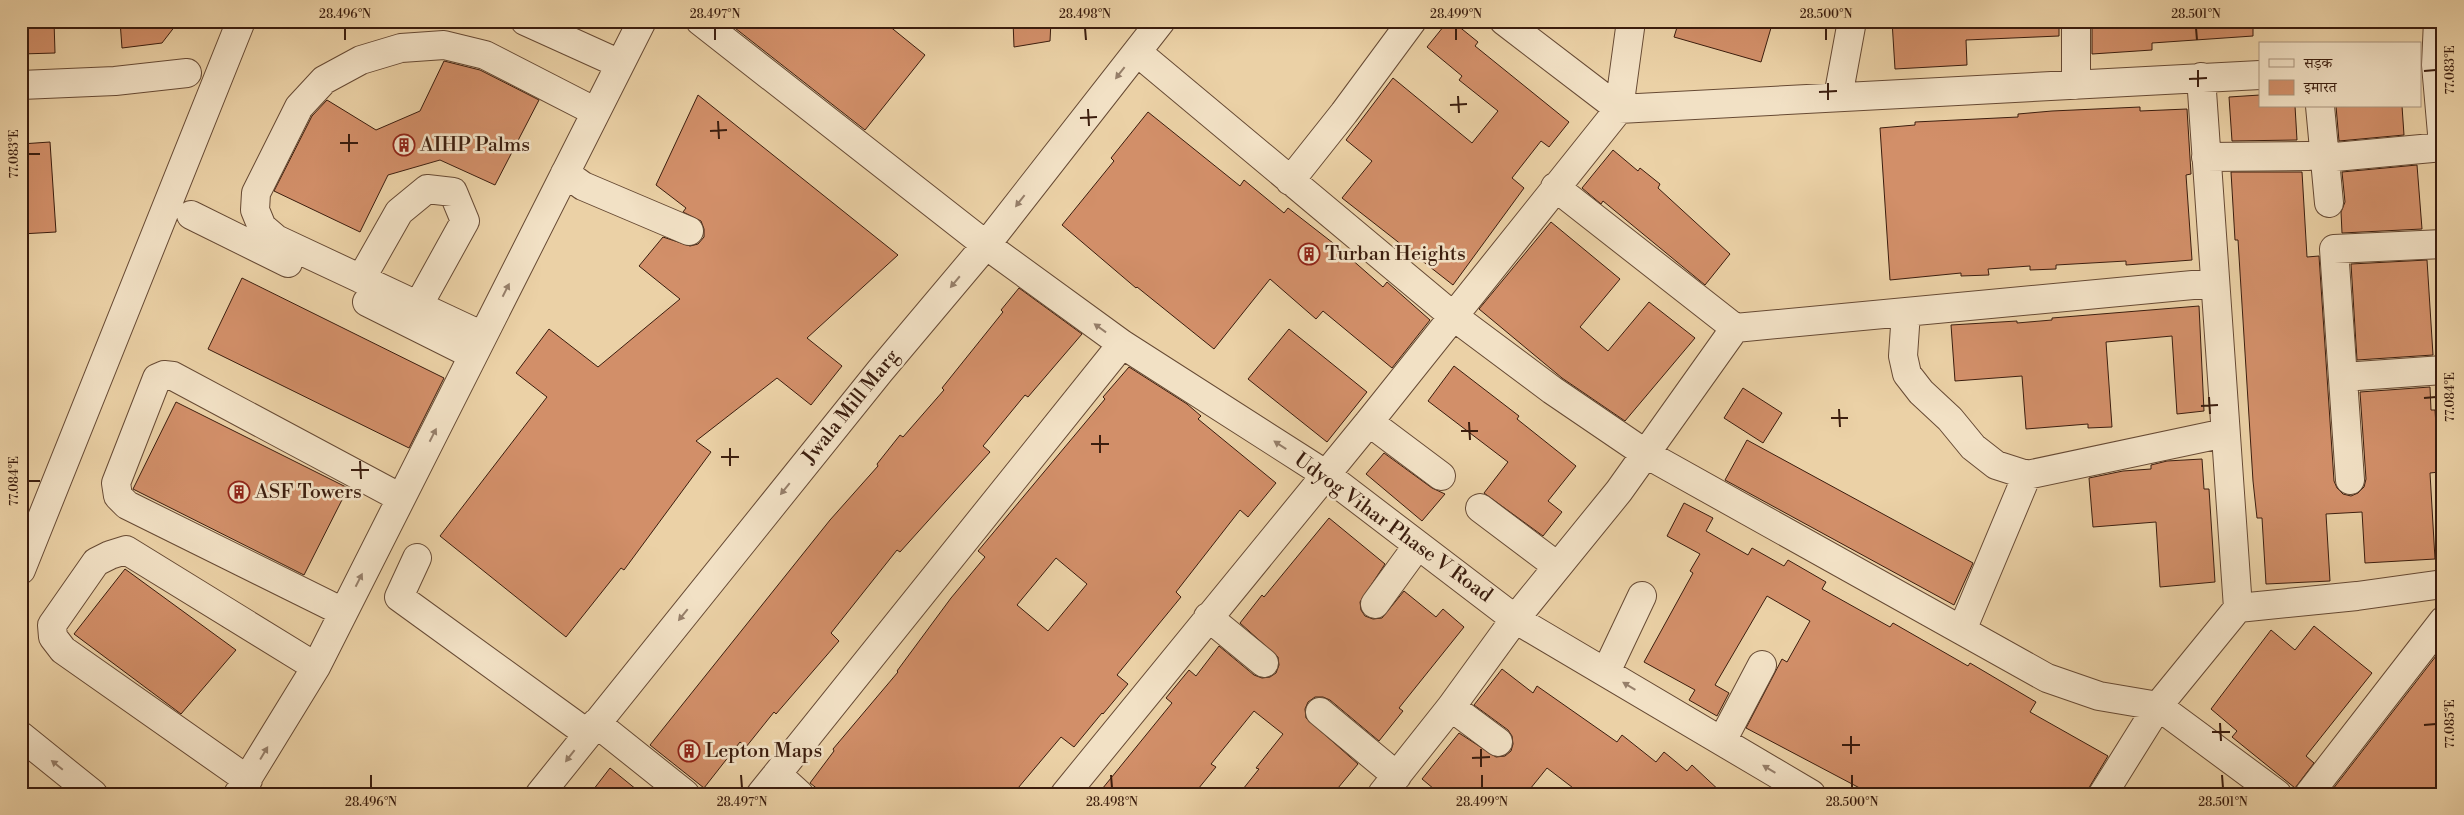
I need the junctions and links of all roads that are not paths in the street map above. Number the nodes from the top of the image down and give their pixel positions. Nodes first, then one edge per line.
1 (242, 21) edge
2 (525, 21) edge
3 (642, 21) edge
4 (700, 21) edge
5 (1161, 21) edge
6 (1412, 21) edge
7 (1504, 21) edge
8 (1631, 21) edge
9 (1852, 21) edge
10 (2076, 21) edge
11 (2438, 21) edge
12 (1137, 52) junction
13 (620, 64) junction
14 (2428, 65) edge
15 (187, 72) dead end
16 (2259, 75) edge
17 (2201, 77) junction
18 (21, 85) edge
19 (2076, 85) junction
20 (1838, 97) junction
21 (2320, 108) edge
22 (1619, 109) junction
23 (596, 112) junction
24 (2443, 146) edge
25 (2206, 157) junction
26 (2316, 157) junction
27 (565, 173) junction
28 (1290, 181) junction
29 (1555, 187) junction
30 (2329, 203) dead end
31 (191, 215) dead end
32 (689, 231) dead end
33 (2443, 244) edge
34 (986, 245) junction
35 (361, 279) junction
36 (2214, 283) junction
37 (418, 306) junction
38 (1906, 312) junction
39 (1453, 316) junction
40 (1735, 328) junction
41 (1122, 344) junction
42 (478, 345) junction
43 (2443, 370) edge
44 (2343, 377) junction
45 (1369, 422) junction
46 (2225, 433) junction
47 (1646, 454) junction
48 (1325, 474) junction
49 (2027, 475) junction
50 (1441, 476) dead end
51 (2350, 480) dead end
52 (401, 498) junction
53 (1480, 508) dead end
54 (1418, 545) junction
55 (417, 558) dead end
56 (1557, 566) junction
57 (21, 570) edge
58 (2443, 584) edge
59 (1642, 596) dead end
60 (1375, 604) dead end
61 (2238, 608) junction
62 (343, 612) junction
63 (1208, 617) junction
64 (1515, 619) junction
65 (2443, 621) edge
66 (1962, 630) junction
67 (1264, 663) dead end
68 (1762, 665) dead end
69 (316, 667) junction
70 (1606, 672) junction
71 (1451, 706) junction
72 (2158, 706) junction
73 (1320, 712) dead end
74 (592, 728) junction
75 (21, 736) edge
76 (1722, 741) junction
77 (1498, 742) dead end
78 (769, 784) edge
79 (243, 787) edge
80 (1392, 787) edge
81 (1072, 791) edge
82 (93, 794) edge
83 (540, 794) edge
84 (685, 794) edge
85 (799, 794) edge
86 (1811, 794) edge
87 (2103, 794) edge
88 (2277, 794) edge
89 (2309, 794) edge

1 - 57 street
2 - 13 street
3 - 13 street
4 - 34 street, Udyog Vihar Phase V Road
5 - 12 street, Jwala Mill Marg
6 - 28 street
7 - 22 street
8 - 22 street
9 - 20 street
10 - 19 street
11 - 14 street
12 - 28 street
12 -> 34 street, Jwala Mill Marg
13 - 23 street
14 - 24 street
15 - 18 street
16 - 17 street
17 - 19 street
17 - 25 street
19 - 20 street
20 - 22 street
21 - 26 street
22 - 29 street
23 - 27 street
23 - 35 street
24 - 26 street
25 - 26 street
25 - 36 street
26 - 30 street
27 - 32 street
42 -> 27 street
28 - 39 street
29 - 39 street
29 - 40 street
31 - 42 street
33 - 44 street
41 -> 34 street, Udyog Vihar Phase V Road
34 -> 74 street, Jwala Mill Marg
35 - 37 street
35 - 37 street
36 - 38 street
36 - 46 street
37 - 42 street
38 - 40 street
38 - 49 street
39 - 45 street
39 - 47 street
40 - 47 street
48 -> 41 street, Udyog Vihar Phase V Road
41 - 78 street
52 -> 42 street
43 - 44 street
44 - 51 street
45 - 48 street
45 - 50 street
46 - 49 street
46 - 61 street
47 - 56 street
47 - 66 street
48 - 54 street, Udyog Vihar Phase V Road
48 - 63 street
49 - 66 street
62 -> 52 street
52 - 62 street
53 - 56 street
54 - 60 street
54 - 64 street, Udyog Vihar Phase V Road
55 - 74 street
56 - 64 street
58 - 61 street
59 - 70 street
61 - 72 street
62 - 69 street
63 - 67 street
63 - 81 street
64 - 70 street, Udyog Vihar Phase V Road
64 - 71 street
65 - 89 street
66 - 72 street
68 - 76 street
79 -> 69 street
69 - 79 street
76 -> 70 street, Udyog Vihar Phase V Road
71 - 77 street
71 - 80 street
72 - 87 street
72 - 88 street
73 - 80 street
74 -> 83 street, Jwala Mill Marg
74 - 84 street
82 -> 75 street
86 -> 76 street, Udyog Vihar Phase V Road
78 - 85 street

